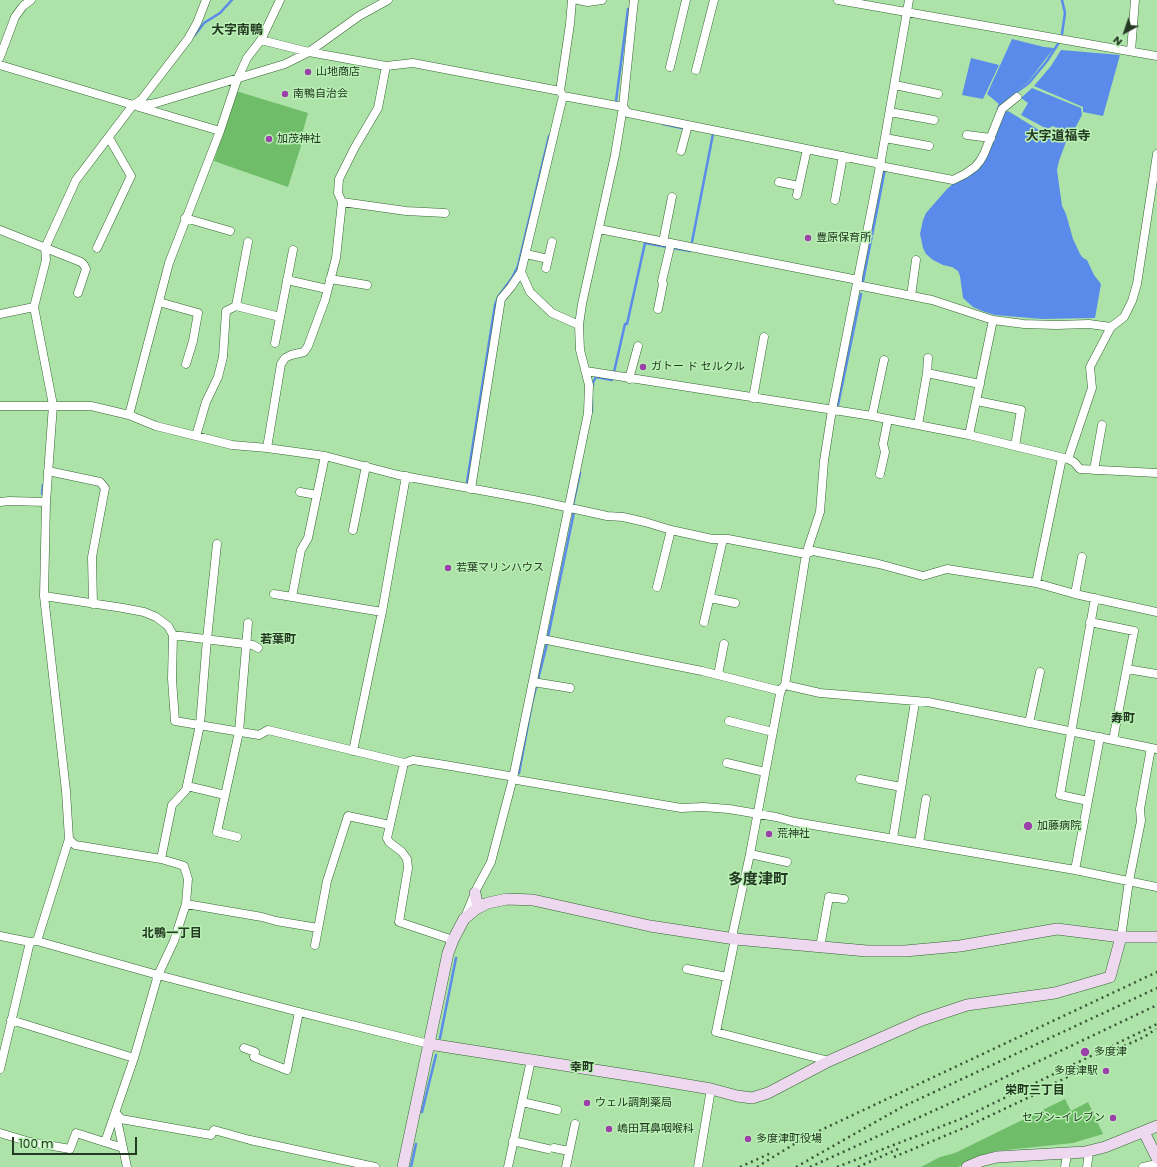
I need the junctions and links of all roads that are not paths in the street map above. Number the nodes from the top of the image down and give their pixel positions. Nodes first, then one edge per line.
1 (31, 0) edge
2 (206, 0) edge
3 (280, 0) edge
4 (388, 0) edge
5 (572, 0) edge
6 (578, 0) edge
7 (602, 0) edge
8 (634, 0) edge
9 (686, 0) edge
10 (714, 0) edge
11 (838, 0) edge
12 (909, 0) edge
13 (1135, 0) edge
14 (907, 13) junction
15 (261, 40) junction
16 (1131, 51) junction
17 (309, 52) junction
18 (1157, 56) edge
19 (0, 57) edge
20 (0, 65) edge
21 (386, 66) junction
22 (670, 67) dead end
23 (696, 70) dead end
24 (237, 80) junction
25 (894, 85) junction
26 (561, 94) junction
27 (938, 94) dead end
28 (1017, 97) dead end
29 (133, 105) junction
30 (623, 107) junction
31 (890, 112) junction
32 (934, 120) dead end
33 (688, 128) junction
34 (220, 131) junction
35 (968, 135) dead end
36 (109, 138) junction
37 (885, 138) junction
38 (991, 138) junction
39 (929, 146) dead end
40 (806, 151) junction
41 (681, 152) dead end
42 (1157, 154) edge
43 (843, 156) junction
44 (880, 166) junction
45 (779, 182) dead end
46 (799, 186) junction
47 (797, 195) dead end
48 (672, 197) dead end
49 (1154, 198) edge
50 (834, 200) dead end
51 (342, 202) junction
52 (445, 213) dead end
53 (185, 218) junction
54 (599, 229) junction
55 (0, 230) edge
56 (230, 230) dead end
57 (248, 242) dead end
58 (552, 242) dead end
59 (668, 245) junction
60 (45, 248) junction
61 (97, 248) dead end
62 (293, 250) dead end
63 (526, 254) junction
64 (916, 260) dead end
65 (522, 272) junction
66 (330, 279) junction
67 (287, 280) junction
68 (858, 283) junction
69 (367, 285) dead end
70 (328, 289) junction
71 (78, 293) dead end
72 (911, 296) junction
73 (159, 302) junction
74 (236, 306) junction
75 (34, 307) junction
76 (658, 309) dead end
77 (0, 314) edge
78 (280, 317) junction
79 (993, 320) junction
80 (579, 325) junction
81 (1111, 327) junction
82 (764, 337) dead end
83 (275, 343) dead end
84 (638, 346) dead end
85 (928, 358) dead end
86 (884, 360) dead end
87 (186, 364) dead end
88 (586, 371) junction
89 (928, 373) junction
90 (629, 379) junction
91 (980, 384) junction
92 (753, 398) junction
93 (977, 401) junction
94 (53, 405) junction
95 (0, 406) edge
96 (832, 410) junction
97 (129, 415) junction
98 (872, 416) junction
99 (888, 419) junction
100 (918, 425) junction
101 (1102, 425) dead end
102 (969, 435) junction
103 (196, 436) junction
104 (1015, 446) junction
105 (267, 448) junction
106 (325, 456) junction
107 (1065, 458) junction
108 (366, 466) junction
109 (48, 470) junction
110 (1094, 470) junction
111 (1157, 473) edge
112 (880, 474) dead end
113 (406, 476) junction
114 (471, 489) junction
115 (300, 492) dead end
116 (317, 495) junction
117 (0, 502) edge
118 (46, 502) junction
119 (569, 508) junction
120 (353, 530) dead end
121 (670, 530) junction
122 (723, 539) junction
123 (217, 544) dead end
124 (806, 554) junction
125 (1082, 557) dead end
126 (1036, 583) junction
127 (657, 588) dead end
128 (274, 594) dead end
129 (1075, 594) junction
130 (44, 596) junction
131 (292, 597) junction
132 (710, 598) junction
133 (1095, 598) junction
134 (735, 603) dead end
135 (93, 604) junction
136 (382, 612) junction
137 (1157, 612) edge
138 (704, 622) dead end
139 (1090, 622) junction
140 (248, 623) dead end
141 (173, 635) junction
142 (207, 639) junction
143 (542, 639) junction
144 (246, 644) junction
145 (724, 644) dead end
146 (258, 648) dead end
147 (1127, 669) junction
148 (1040, 672) dead end
149 (1157, 674) edge
150 (718, 675) junction
151 (536, 682) junction
152 (570, 688) dead end
153 (783, 688) junction
154 (915, 702) junction
155 (729, 721) dead end
156 (1029, 723) junction
157 (200, 725) junction
158 (239, 732) junction
159 (773, 732) junction
160 (1071, 732) junction
161 (1100, 738) junction
162 (1113, 740) junction
163 (1155, 748) edge
164 (353, 751) junction
165 (404, 763) junction
166 (728, 763) dead end
167 (765, 772) junction
168 (513, 778) junction
169 (860, 779) dead end
170 (187, 786) junction
171 (901, 787) junction
172 (225, 795) junction
173 (926, 799) dead end
174 (1088, 801) junction
175 (757, 814) junction
176 (390, 824) junction
177 (237, 836) dead end
178 (893, 838) junction
179 (69, 839) junction
180 (918, 842) junction
181 (750, 854) junction
182 (161, 859) junction
183 (787, 862) dead end
184 (1075, 870) junction
185 (1129, 881) junction
186 (1157, 887) edge
187 (475, 893) junction
188 (844, 898) dead end
189 (186, 904) junction
190 (485, 904) junction
191 (464, 919) junction
192 (318, 928) junction
193 (0, 936) edge
194 (1121, 937) junction
195 (1157, 937) edge
196 (735, 939) junction
197 (453, 940) junction
198 (33, 941) junction
199 (315, 945) dead end
200 (820, 947) junction
201 (686, 969) dead end
202 (158, 976) junction
203 (727, 977) junction
204 (299, 1012) junction
205 (11, 1020) junction
206 (429, 1044) junction
207 (244, 1048) dead end
208 (134, 1058) junction
209 (531, 1060) junction
210 (829, 1061) junction
211 (0, 1070) edge
212 (711, 1089) junction
213 (522, 1102) junction
214 (557, 1110) dead end
215 (116, 1113) junction
216 (575, 1124) dead end
217 (1157, 1126) edge
218 (1144, 1132) junction
219 (0, 1133) edge
220 (513, 1141) junction
221 (105, 1142) junction
222 (122, 1148) junction
223 (569, 1151) junction
224 (1089, 1151) junction
225 (1067, 1154) junction
226 (1157, 1158) edge
227 (1157, 1164) edge
228 (127, 1167) edge
229 (375, 1167) edge
230 (403, 1167) edge
231 (508, 1167) edge
232 (566, 1167) edge
233 (698, 1167) edge
234 (966, 1167) edge
235 (1065, 1167) edge
236 (1087, 1167) edge
237 (1143, 1167) edge

1 - 19 street
2 - 29 street
3 - 15 street
4 - 17 street
5 - 26 street
6 - 7 street
8 - 30 street
9 - 22 street
10 - 23 street
11 - 14 street
12 - 14 street
13 - 16 street
14 - 16 street
14 - 25 street
15 - 17 street
15 - 24 street
16 - 18 street
17 - 21 street
17 - 24 street
20 - 29 street
21 - 26 street
21 - 51 street
24 - 29 street
24 - 34 street
25 - 27 street
25 - 31 street
26 - 30 street
26 - 63 street
28 - 38 street
29 - 34 street
29 - 36 street
30 - 33 street
30 - 54 street
31 - 32 street
31 - 37 street
33 - 40 street
33 - 41 street
34 - 53 street
35 - 38 street
36 - 60 street
36 - 61 street
37 - 39 street
37 - 44 street
38 - 44 street
40 - 43 street
40 - 46 street
42 - 49 street
43 - 44 street
43 - 50 street
44 - 68 street
45 - 46 street
46 - 47 street
48 - 59 street
49 - 81 street
51 - 52 street
51 - 66 street
53 - 56 street
53 - 73 street
54 - 59 street
54 - 80 street
55 - 60 street
57 - 74 street
58 - 63 street
59 - 68 street
59 - 76 street
60 - 71 street
60 - 75 street
62 - 67 street
63 - 65 street
64 - 72 street
65 - 80 street
65 - 114 street
66 - 69 street
66 - 70 street
67 - 70 street
67 - 78 street
68 - 72 street
68 - 96 street
70 - 105 street
72 - 79 street
73 - 87 street
73 - 97 street
74 - 78 street
74 - 103 street
75 - 77 street
75 - 94 street
78 - 83 street
79 - 81 street
79 - 91 street
80 - 88 street
81 - 107 street
82 - 92 street
84 - 90 street
85 - 89 street
86 - 98 street
88 - 90 street
88 - 119 street
89 - 91 street
89 - 100 street
90 - 92 street
91 - 93 street
92 - 96 street
93 - 102 street
93 - 104 street
94 - 95 street
94 - 97 street
94 - 109 street
96 - 98 street
96 - 124 street
97 - 103 street
98 - 99 street
99 - 100 street
99 - 112 street
100 - 102 street
101 - 110 street
102 - 104 street
103 - 105 street
104 - 107 street
105 - 106 street
106 - 108 street
106 - 116 street
107 - 110 street
107 - 126 street
108 - 113 street
108 - 120 street
109 - 118 street
109 - 135 street
110 - 111 street
113 - 114 street
113 - 136 street
114 - 119 street
115 - 116 street
116 - 131 street
117 - 118 street
118 - 130 street
119 - 121 street
119 - 143 street
121 - 122 street
121 - 127 street
122 - 124 street
122 - 132 street
123 - 142 street
124 - 126 street
124 - 153 street
125 - 129 street
126 - 129 street
128 - 131 street
129 - 133 street
130 - 135 street
130 - 179 street
131 - 136 street
132 - 134 street
132 - 138 street
133 - 137 street
133 - 139 street
135 - 141 street
136 - 164 street
139 - 147 street
139 - 160 street
140 - 144 street
141 - 142 street
141 - 157 street
142 - 144 street
142 - 157 street
143 - 150 street
143 - 151 street
144 - 146 street
144 - 158 street
145 - 150 street
147 - 149 street
147 - 162 street
148 - 156 street
150 - 153 street
151 - 152 street
151 - 168 street
153 - 154 street
153 - 159 street
154 - 156 street
154 - 171 street
155 - 159 street
156 - 160 street
157 - 158 street
157 - 170 street
158 - 164 street
158 - 172 street
159 - 167 street
160 - 161 street
160 - 174 street
161 - 162 street
161 - 174 street
162 - 163 street
163 - 185 street
164 - 165 street
165 - 168 street
165 - 176 street
166 - 167 street
167 - 175 street
168 - 175 street
168 - 187 street
169 - 171 street
170 - 172 street
170 - 182 street
171 - 178 street
172 - 177 street
173 - 180 street
174 - 184 street
175 - 178 street
175 - 181 street
176 - 192 street
176 - 197 street
178 - 180 street
179 - 182 street
179 - 198 street
180 - 184 street
181 - 183 street
181 - 196 street
182 - 189 street
184 - 185 street
185 - 186 street
185 - 194 street
187 - 190 street
187 - 191 street
188 - 200 street
189 - 192 street
189 - 202 street
190 - 191 street
190 - 196 street
191 - 197 street
192 - 199 street
193 - 198 street
194 - 195 street
194 - 200 street
194 - 210 street
196 - 200 street
196 - 203 street
197 - 206 street
198 - 202 street
198 - 205 street
201 - 203 street
202 - 204 street
202 - 208 street
203 - 210 street
204 - 206 street
204 - 207 street
205 - 208 street
205 - 211 street
206 - 209 street
206 - 230 street
208 - 215 street
209 - 212 street
209 - 213 street
210 - 212 street
212 - 233 street
213 - 214 street
213 - 220 street
215 - 221 street
215 - 222 street
215 - 229 street
216 - 223 street
217 - 218 street
218 - 224 street
218 - 226 street
219 - 221 street
220 - 223 street
220 - 231 street
221 - 222 street
222 - 228 street
223 - 232 street
224 - 225 street
224 - 236 street
225 - 234 street
225 - 235 street
227 - 237 street

